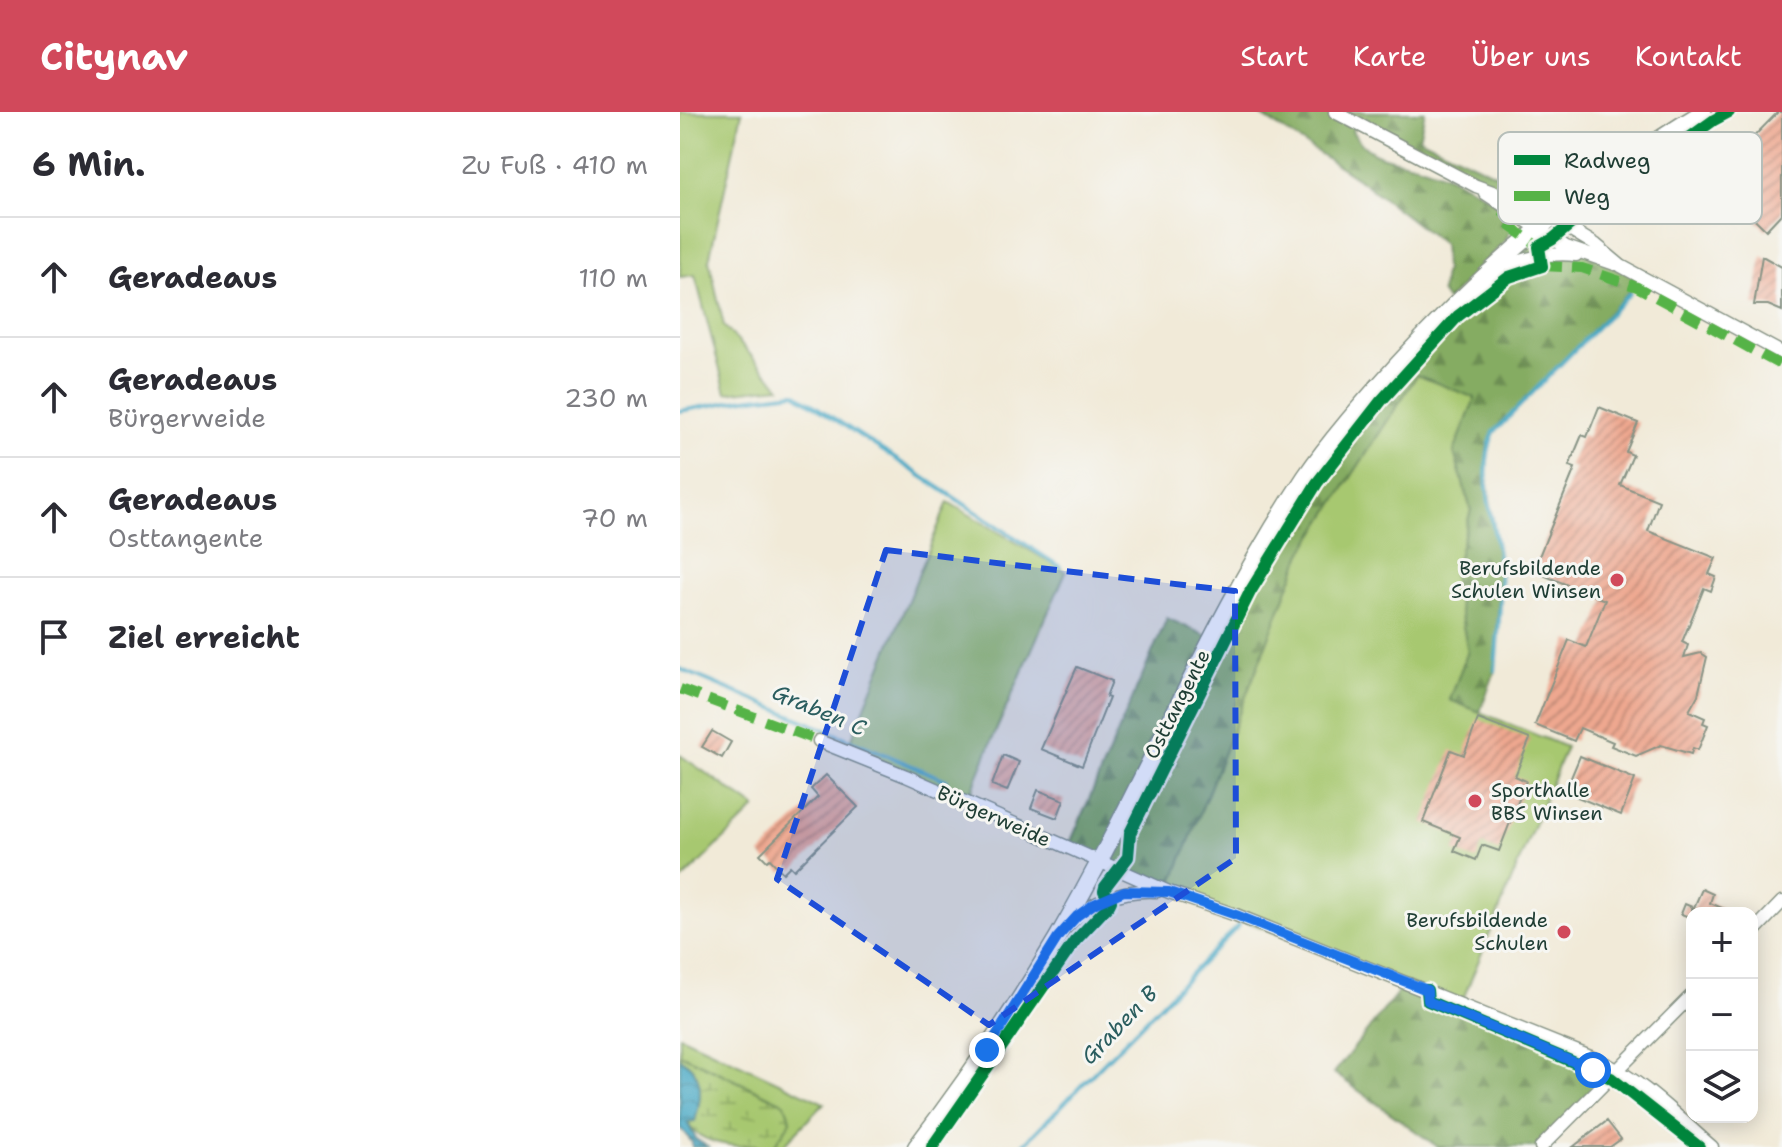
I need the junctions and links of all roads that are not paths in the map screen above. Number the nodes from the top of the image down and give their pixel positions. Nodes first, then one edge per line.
1 (1335, 112) edge
2 (1703, 112) edge
3 (1671, 132) edge
4 (1476, 186) junction
5 (1498, 194) edge
6 (1498, 201) edge
7 (1530, 224) edge
8 (1541, 224) edge
9 (1562, 224) edge
10 (1536, 228) junction
11 (1585, 256) junction
12 (1621, 266) junction
13 (1474, 284) junction
14 (1782, 353) edge
15 (819, 741) dead end
16 (1098, 862) junction
17 (1169, 892) junction
18 (1782, 902) edge
19 (1758, 927) edge
20 (1058, 937) junction
21 (1686, 1001) edge
22 (1619, 1069) junction
23 (916, 1147) edge
24 (1541, 1147) edge
25 (1712, 1147) edge

1 - 4 street
2 - 3 main road, Osttangente
4 - 5 street
4 - 6 street
7 - 10 street
8 - 10 main road, Osttangente
9 - 12 street
10 - 11 street
10 - 13 main road, Osttangente
11 - 12 street
11 - 13 street
12 - 14 street
13 - 16 main road, Osttangente
15 - 16 street, Bürgerweide
16 - 17 street, Bürgerweide
16 - 20 main road, Osttangente
17 - 20 street, Bürgerweide
17 - 22 street, Bürgerweide
18 - 19 street
20 - 23 main road, Osttangente
21 - 22 street
22 - 24 street
22 - 25 street, Bürgerweide

